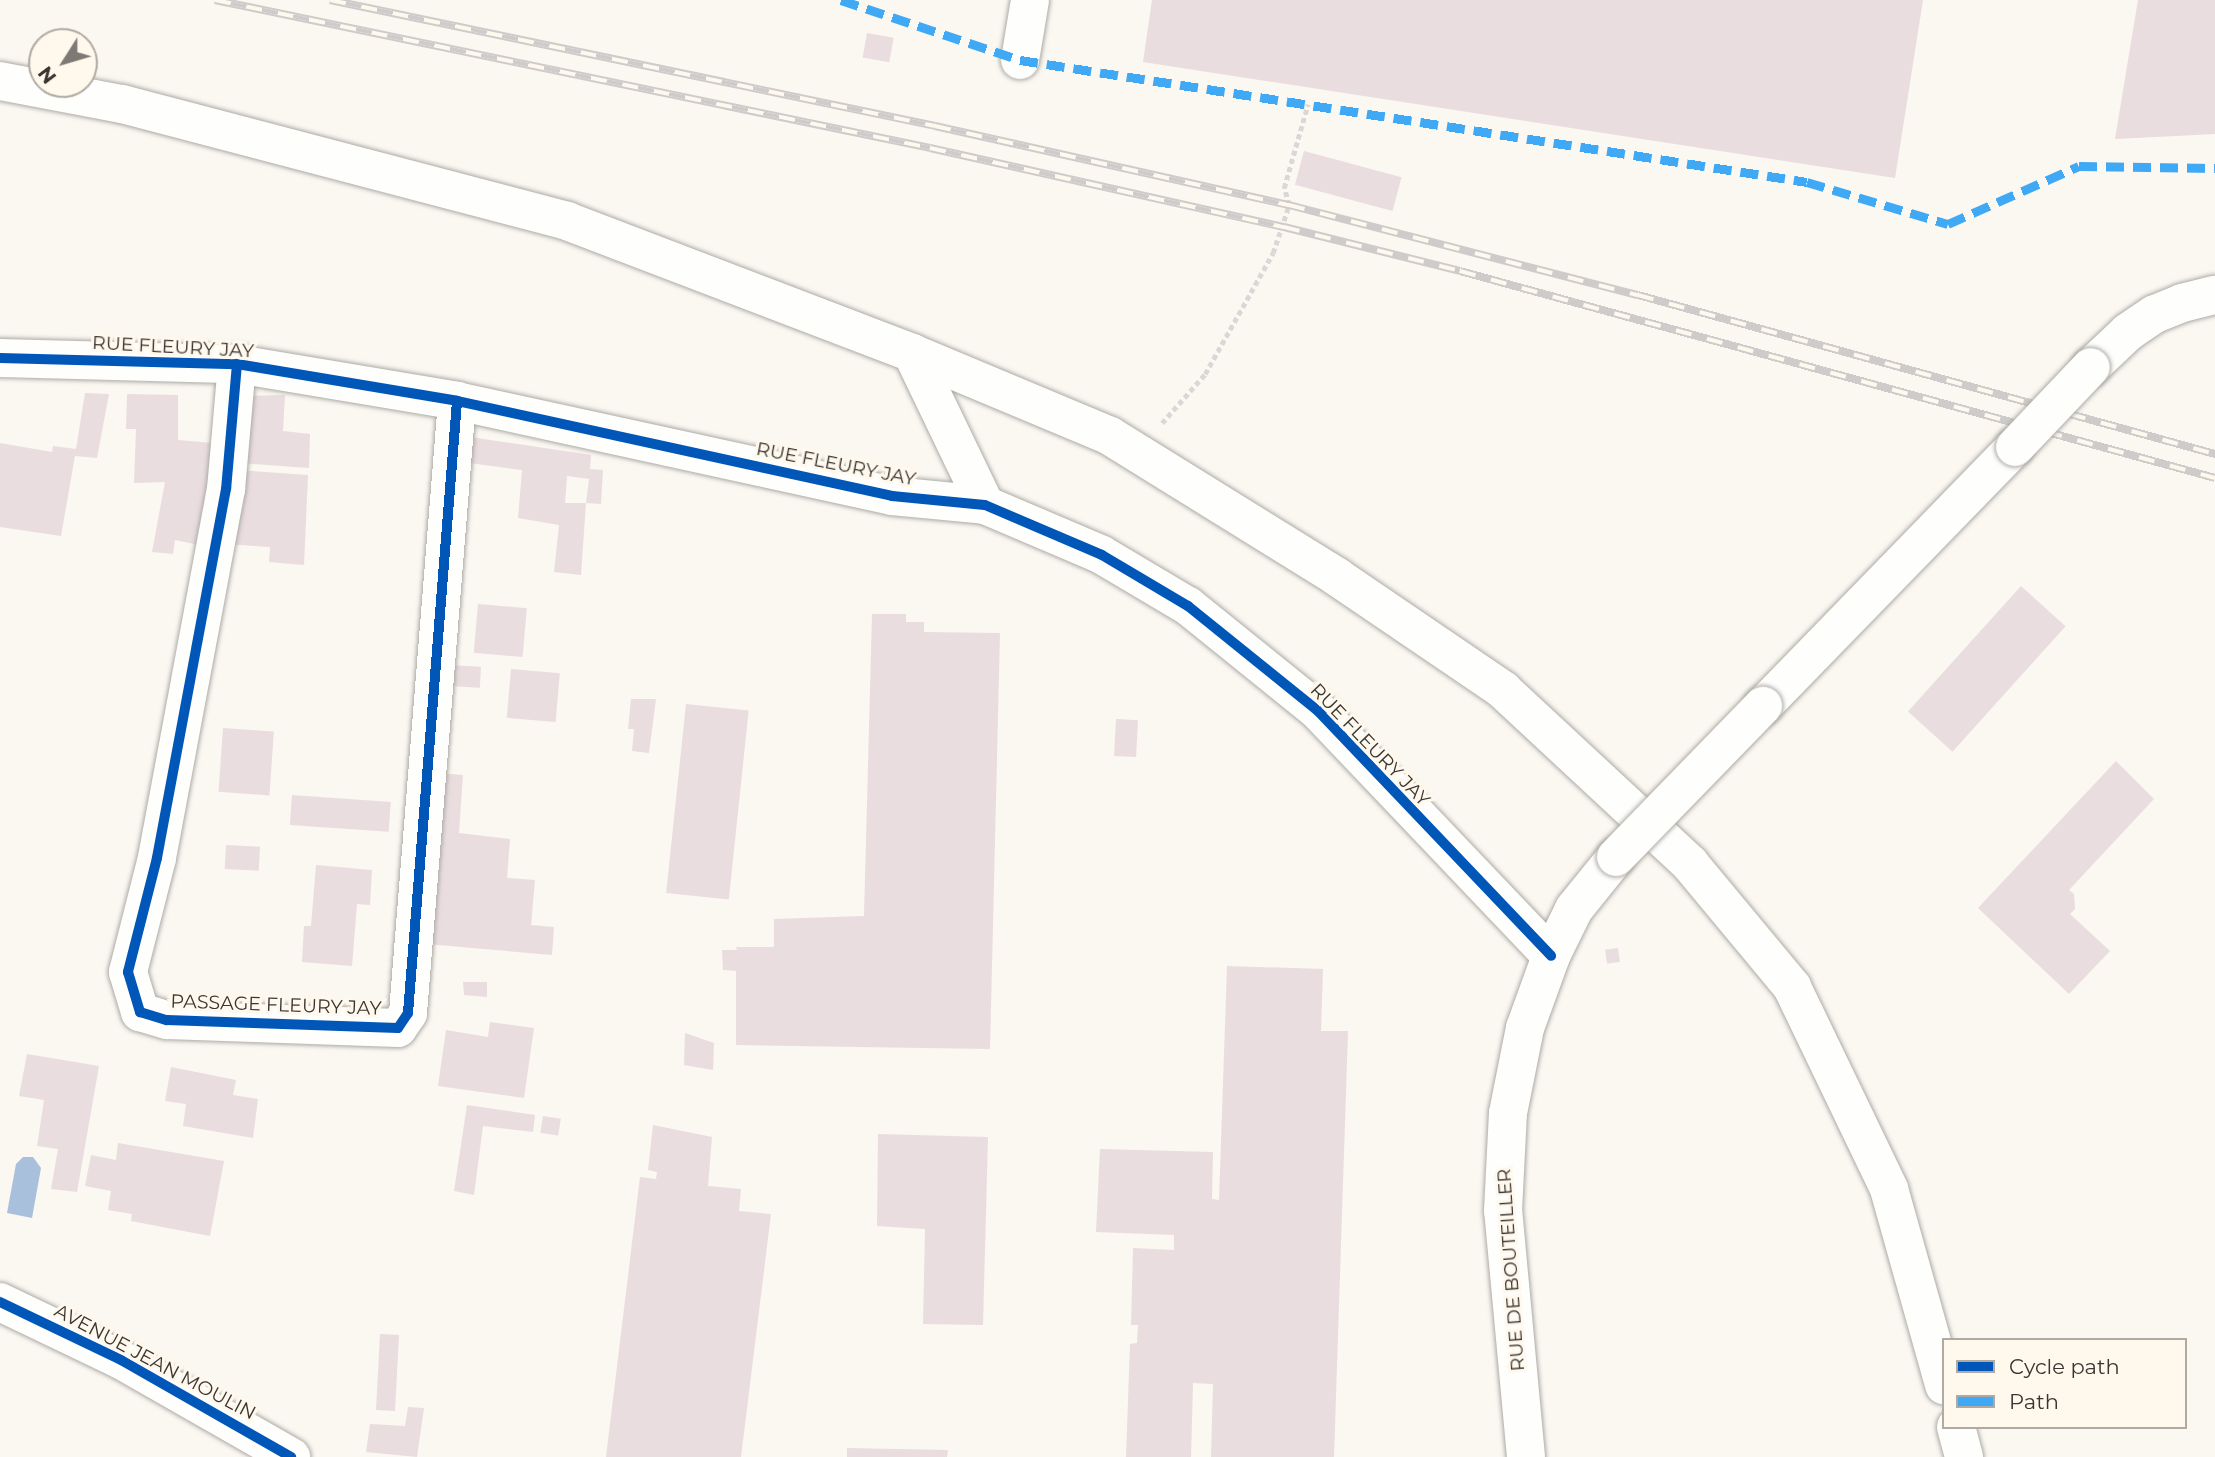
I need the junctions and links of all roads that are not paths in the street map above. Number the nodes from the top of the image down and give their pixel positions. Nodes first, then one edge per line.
1 (1030, 0) edge
2 (1020, 60) dead end
3 (0, 81) edge
4 (2215, 295) edge
5 (912, 353) junction
6 (0, 358) edge
7 (237, 364) junction
8 (457, 401) junction
9 (985, 505) junction
10 (1551, 956) junction
11 (0, 1302) edge
12 (1942, 1378) edge
13 (1957, 1429) edge
14 (291, 1457) edge
15 (1526, 1457) edge
16 (1964, 1457) edge

1 - 2 street
3 - 5 street
4 - 10 street, RUE DE BOUTEILLER, bridge
5 - 9 street
5 - 12 street
6 - 7 street, RUE FLEURY JAY
7 - 8 street, RUE FLEURY JAY
7 - 8 street, PASSAGE FLEURY JAY
8 - 9 street, RUE FLEURY JAY
9 - 10 street, RUE FLEURY JAY
10 - 15 street, RUE DE BOUTEILLER
11 - 14 street, AVENUE JEAN MOULIN
13 - 16 street

